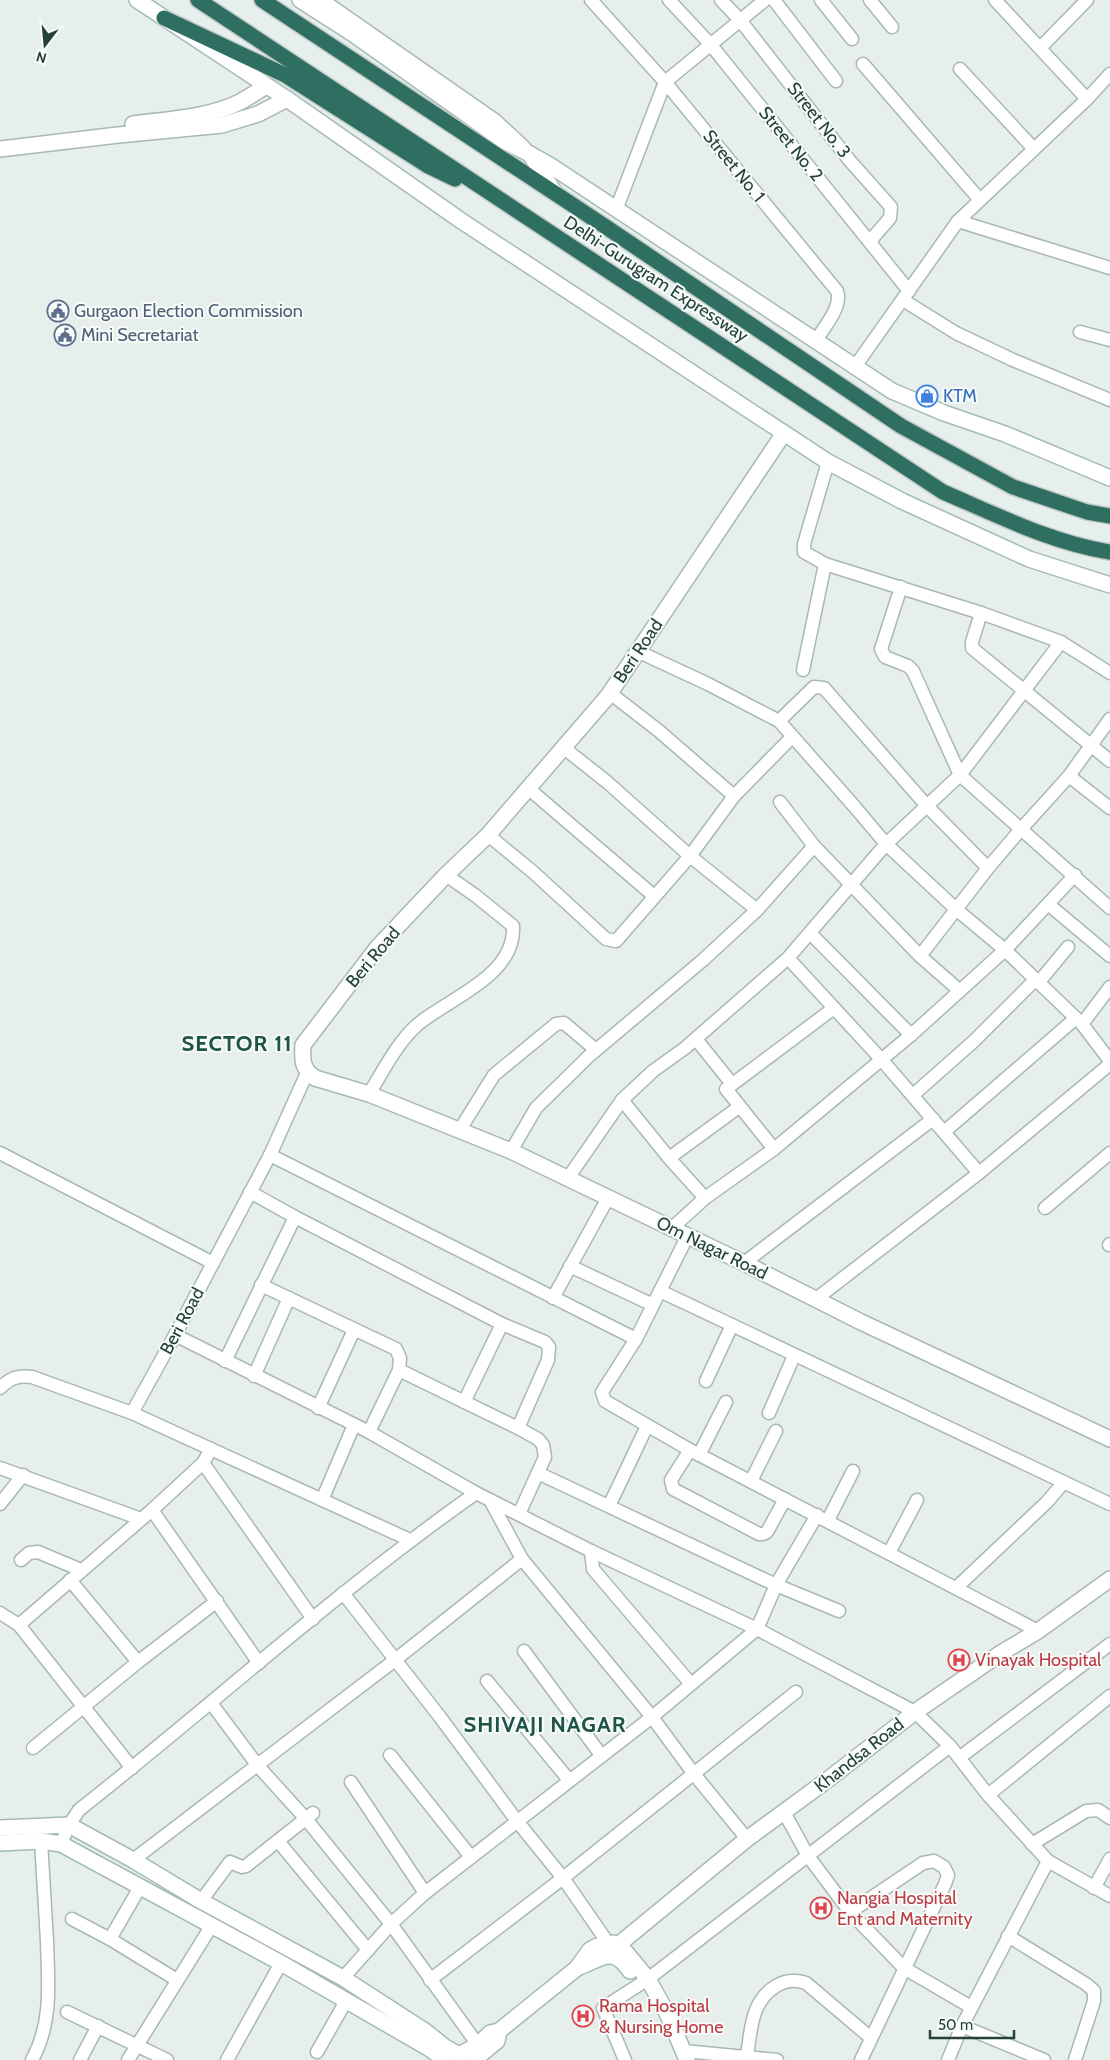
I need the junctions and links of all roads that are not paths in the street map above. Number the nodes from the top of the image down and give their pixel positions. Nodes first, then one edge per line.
1 (137, 0) edge
2 (198, 0) edge
3 (262, 0) edge
4 (300, 0) edge
5 (320, 0) edge
6 (591, 0) edge
7 (669, 0) edge
8 (721, 0) edge
9 (765, 0) edge
10 (774, 0) edge
11 (821, 0) edge
12 (870, 0) edge
13 (995, 0) edge
14 (1086, 0) edge
15 (164, 18) junction
16 (740, 20) junction
17 (892, 27) dead end
18 (852, 39) dead end
19 (711, 45) junction
20 (1040, 48) junction
21 (863, 64) dead end
22 (960, 69) dead end
23 (1109, 77) edge
24 (836, 81) dead end
25 (665, 82) junction
26 (266, 86) junction
27 (287, 99) junction
28 (1087, 99) junction
29 (0, 138) edge
30 (0, 149) edge
31 (1034, 149) junction
32 (530, 154) junction
33 (556, 194) junction
34 (498, 198) junction
35 (980, 200) junction
36 (616, 210) junction
37 (958, 221) junction
38 (870, 241) junction
39 (1110, 268) edge
40 (906, 295) junction
41 (1080, 332) dead end
42 (1110, 340) edge
43 (815, 342) junction
44 (854, 368) junction
45 (1110, 400) edge
46 (784, 433) junction
47 (828, 462) junction
48 (1110, 478) edge
49 (1110, 516) edge
50 (1110, 552) edge
51 (826, 564) junction
52 (1110, 585) edge
53 (901, 587) junction
54 (980, 613) junction
55 (1061, 642) junction
56 (637, 651) junction
57 (803, 670) dead end
58 (1110, 673) edge
59 (1024, 692) junction
60 (610, 693) junction
61 (1110, 719) edge
62 (779, 722) junction
63 (792, 737) junction
64 (1091, 745) junction
65 (564, 748) junction
66 (1110, 760) edge
67 (960, 775) junction
68 (1069, 776) junction
69 (528, 789) junction
70 (734, 796) junction
71 (780, 802) dead end
72 (926, 805) junction
73 (1110, 808) edge
74 (1022, 828) junction
75 (488, 835) junction
76 (886, 844) junction
77 (814, 846) junction
78 (690, 856) junction
79 (988, 868) junction
80 (446, 875) junction
81 (1075, 875) junction
82 (852, 886) junction
83 (654, 896) junction
84 (1048, 904) junction
85 (1109, 905) edge
86 (757, 910) junction
87 (957, 910) junction
88 (811, 934) junction
89 (1068, 947) dead end
90 (1004, 950) junction
91 (920, 956) junction
92 (1110, 956) edge
93 (788, 958) junction
94 (1037, 981) junction
95 (1110, 987) edge
96 (960, 991) junction
97 (834, 1008) junction
98 (1079, 1021) junction
99 (911, 1035) junction
100 (696, 1039) junction
101 (596, 1050) junction
102 (1108, 1056) edge
103 (881, 1059) junction
104 (307, 1073) junction
105 (732, 1084) junction
106 (369, 1094) junction
107 (913, 1095) junction
108 (622, 1100) junction
109 (739, 1107) junction
110 (933, 1118) junction
111 (459, 1131) junction
112 (944, 1132) junction
113 (774, 1149) junction
114 (511, 1151) junction
115 (0, 1153) edge
116 (1110, 1153) edge
117 (270, 1155) junction
118 (669, 1158) junction
119 (979, 1173) junction
120 (568, 1178) junction
121 (250, 1192) junction
122 (608, 1198) junction
123 (705, 1198) junction
124 (1046, 1208) dead end
125 (295, 1217) junction
126 (671, 1229) junction
127 (687, 1237) junction
128 (213, 1263) junction
129 (744, 1263) junction
130 (570, 1266) junction
131 (261, 1285) junction
132 (660, 1291) junction
133 (289, 1298) junction
134 (553, 1298) junction
135 (816, 1299) junction
136 (653, 1305) junction
137 (502, 1324) junction
138 (732, 1326) junction
139 (354, 1330) junction
140 (175, 1335) junction
141 (636, 1339) junction
142 (794, 1356) junction
143 (224, 1361) junction
144 (399, 1370) junction
145 (254, 1376) junction
146 (706, 1380) dead end
147 (0, 1388) edge
148 (464, 1402) junction
149 (726, 1402) dead end
150 (318, 1408) junction
151 (132, 1413) junction
152 (769, 1413) dead end
153 (354, 1425) junction
154 (647, 1426) junction
155 (518, 1428) junction
156 (776, 1431) dead end
157 (369, 1432) junction
158 (1110, 1439) edge
159 (212, 1449) junction
160 (694, 1452) junction
161 (203, 1463) junction
162 (0, 1468) edge
163 (853, 1471) dead end
164 (538, 1473) junction
165 (23, 1475) junction
166 (751, 1481) junction
167 (1064, 1482) junction
168 (476, 1493) junction
169 (785, 1499) junction
170 (322, 1500) junction
171 (490, 1500) junction
172 (917, 1500) dead end
173 (0, 1504) edge
174 (1110, 1504) edge
175 (609, 1506) junction
176 (152, 1510) junction
177 (519, 1514) junction
178 (822, 1518) junction
179 (141, 1519) junction
180 (410, 1540) junction
181 (591, 1551) junction
182 (889, 1553) junction
183 (522, 1559) junction
184 (21, 1560) dead end
185 (81, 1570) junction
186 (1110, 1579) edge
187 (70, 1580) junction
188 (776, 1584) junction
189 (956, 1588) junction
190 (343, 1594) junction
191 (217, 1601) junction
192 (839, 1611) dead end
193 (0, 1613) edge
194 (313, 1619) junction
195 (19, 1625) junction
196 (757, 1629) junction
197 (1038, 1631) junction
198 (1110, 1644) edge
199 (524, 1651) dead end
200 (396, 1660) junction
201 (138, 1662) junction
202 (259, 1663) junction
203 (487, 1681) dead end
204 (691, 1684) junction
205 (796, 1692) dead end
206 (211, 1703) junction
207 (1107, 1703) edge
208 (84, 1707) junction
209 (915, 1712) junction
210 (652, 1717) junction
211 (950, 1746) junction
212 (33, 1748) dead end
213 (390, 1755) dead end
214 (601, 1755) junction
215 (959, 1758) junction
216 (258, 1766) junction
217 (132, 1768) junction
218 (694, 1774) junction
219 (569, 1780) junction
220 (351, 1782) dead end
221 (988, 1796) junction
222 (784, 1812) junction
223 (309, 1816) junction
224 (1110, 1818) edge
225 (517, 1821) junction
226 (69, 1825) junction
227 (0, 1828) edge
228 (747, 1839) junction
229 (41, 1841) junction
230 (278, 1841) junction
231 (0, 1843) edge
232 (61, 1844) junction
233 (1032, 1844) junction
234 (808, 1856) junction
235 (471, 1857) junction
236 (1110, 1859) edge
237 (133, 1860) junction
238 (1048, 1861) junction
239 (563, 1878) junction
240 (140, 1887) junction
241 (1094, 1888) junction
242 (425, 1892) junction
243 (1110, 1896) edge
244 (206, 1903) junction
245 (850, 1912) junction
246 (72, 1919) dead end
247 (208, 1923) junction
248 (391, 1924) junction
249 (1008, 1936) junction
250 (110, 1939) junction
251 (613, 1944) junction
252 (368, 1950) junction
253 (281, 1963) junction
254 (577, 1968) junction
255 (904, 1968) junction
256 (343, 1978) junction
257 (177, 1980) junction
258 (430, 1980) junction
259 (644, 1982) junction
260 (346, 2001) junction
261 (971, 2007) junction
262 (67, 2012) dead end
263 (98, 2026) junction
264 (962, 2026) junction
265 (499, 2031) junction
266 (871, 2038) junction
267 (137, 2045) junction
268 (478, 2045) junction
269 (317, 2052) dead end
270 (747, 2056) junction
271 (683, 2057) edge
272 (32, 2060) edge
273 (80, 2060) edge
274 (128, 2060) edge
275 (167, 2060) edge
276 (227, 2060) edge
277 (445, 2060) edge
278 (474, 2060) edge
279 (625, 2060) edge
280 (777, 2060) edge
281 (861, 2060) edge
282 (948, 2060) edge
283 (1044, 2060) edge
284 (1075, 2060) edge

1 - 15 main road
2 - 34 highway, Delhi-Gurugram Expressway
3 - 33 highway, Delhi-Gurugram Expressway
4 - 32 main road
5 - 32 main road
6 - 25 street, Street No. 1
7 - 19 street, Street No. 2
8 - 16 street, Street No. 3
9 - 16 street
10 - 24 street
11 - 18 street
12 - 17 street
13 - 20 street
14 - 20 street
15 - 26 main road
15 - 34 highway
16 - 19 street
16 - 38 street, Street No. 3
19 - 25 street
19 - 38 street, Street No. 2
20 - 28 street
21 - 35 street
22 - 31 street
23 - 28 street
25 - 36 street
25 - 43 street, Street No. 1
26 - 27 main road
26 - 29 main road
27 - 30 main road
27 - 46 main road
28 - 31 street
31 - 35 street
32 - 33 main road
32 - 36 main road
33 - 49 highway, Delhi-Gurugram Expressway
34 - 50 highway, Delhi-Gurugram Expressway
35 - 37 street
36 - 43 main road
37 - 39 street
37 - 40 street
38 - 40 street, Street No. 2
40 - 44 street
40 - 45 street
41 - 42 street
43 - 44 main road
44 - 48 main road
46 - 47 main road
46 - 56 main road, Beri Road
47 - 51 street
47 - 52 main road
51 - 53 street
51 - 57 street
53 - 54 street
53 - 67 street
54 - 55 street
54 - 59 street
55 - 58 street
55 - 59 street
56 - 60 main road, Beri Road
56 - 62 street
59 - 64 street
59 - 67 street
60 - 65 main road, Beri Road
60 - 70 street
61 - 64 street
62 - 63 street
62 - 72 street
63 - 70 street
63 - 76 street
64 - 66 street
64 - 68 street
65 - 69 main road, Beri Road
65 - 78 street
67 - 72 street
67 - 74 street
68 - 73 street
68 - 74 street
69 - 75 main road, Beri Road
69 - 83 street
70 - 78 street
71 - 77 street
72 - 76 street
72 - 79 street
74 - 79 street
74 - 81 street
75 - 80 main road, Beri Road
75 - 83 street
76 - 82 street
76 - 87 street
77 - 82 street
77 - 86 street
78 - 83 street
78 - 86 street
79 - 87 street
80 - 104 main road, Beri Road
80 - 106 street
81 - 84 street
81 - 85 street
82 - 88 street
82 - 91 street
84 - 90 street
84 - 92 street
86 - 101 street
87 - 90 street
87 - 91 street
88 - 93 street
88 - 99 street
89 - 94 street
90 - 94 street
90 - 96 street
91 - 96 street
93 - 97 street
93 - 100 street
94 - 98 street
94 - 107 street
95 - 98 street
96 - 99 street
97 - 103 street
97 - 105 street
98 - 102 street
98 - 112 street
99 - 103 street
100 - 105 street
100 - 108 street
101 - 111 street
101 - 114 street
102 - 119 street
103 - 107 street
103 - 113 street
104 - 106 main road, Om Nagar Road
104 - 117 street, Beri Road
105 - 109 street
106 - 111 main road, Om Nagar Road
107 - 110 street
108 - 118 street
108 - 120 street
109 - 113 street
109 - 118 street
110 - 112 street
110 - 129 street
111 - 114 main road, Om Nagar Road
112 - 119 street
113 - 123 street
114 - 120 main road, Om Nagar Road
115 - 128 street
116 - 124 street
117 - 121 street, Beri Road
117 - 134 street
118 - 123 street
119 - 135 street
120 - 122 main road, Om Nagar Road
121 - 125 street
121 - 128 street, Beri Road
122 - 126 main road, Om Nagar Road
122 - 130 street
123 - 126 street
125 - 131 street
125 - 137 street
126 - 127 main road, Om Nagar Road
127 - 129 main road, Om Nagar Road
127 - 132 street
128 - 140 street, Beri Road
129 - 135 main road, Om Nagar Road
130 - 134 street
130 - 136 street
131 - 133 street
131 - 143 street
132 - 136 street
132 - 138 street
133 - 139 street
133 - 145 street
134 - 141 street
135 - 158 main road, Om Nagar Road
136 - 141 street
137 - 148 street
137 - 155 street
138 - 142 street
138 - 146 street
139 - 144 street
139 - 150 street
140 - 143 street
140 - 151 street, Beri Road
141 - 154 street
142 - 152 street
142 - 167 street
143 - 145 street
144 - 148 street
144 - 157 street
145 - 150 street
147 - 151 street
148 - 155 street
149 - 160 street
150 - 153 street
151 - 159 street
153 - 157 street
153 - 170 street
154 - 160 street
154 - 175 street
155 - 164 street
156 - 166 street
157 - 168 street
159 - 161 street
159 - 170 street
160 - 166 street
160 - 169 street
161 - 176 street
161 - 194 street
162 - 165 street
163 - 178 street
164 - 175 street
164 - 177 street
165 - 173 street
165 - 179 street
166 - 169 street
167 - 174 street
167 - 189 street
168 - 171 street
168 - 180 street
169 - 178 street
170 - 180 street
171 - 177 street
171 - 183 street
172 - 182 street
175 - 188 street
176 - 179 street
176 - 191 street
177 - 181 street
178 - 182 street
178 - 188 street
179 - 185 street
180 - 190 street
181 - 196 street
181 - 204 street
182 - 189 street
183 - 200 street
183 - 210 street
184 - 185 street
185 - 187 street
186 - 197 main road, Khandsa Road
187 - 195 street
187 - 201 street
188 - 192 street
188 - 196 street
189 - 197 street
190 - 194 street
190 - 200 street
191 - 201 street
191 - 202 street
193 - 195 street
194 - 202 street
195 - 208 street
196 - 204 street
196 - 209 street
197 - 209 main road, Khandsa Road
198 - 215 street
199 - 214 street
200 - 216 street
200 - 225 street
201 - 208 street
202 - 206 street
203 - 219 street
204 - 210 street
205 - 218 street
206 - 216 street
206 - 217 street
207 - 221 street
208 - 212 street
208 - 217 street
209 - 211 street
209 - 222 main road, Khandsa Road
210 - 214 street
210 - 218 street
211 - 215 street
211 - 234 street
213 - 235 street
214 - 219 street
215 - 221 street
216 - 223 street
216 - 237 street
217 - 226 street
218 - 228 street
218 - 239 street
219 - 225 street
220 - 242 street
221 - 233 street
222 - 228 main road, Khandsa Road
222 - 234 street
223 - 230 street
223 - 248 street
224 - 233 street
225 - 235 street
225 - 239 street
226 - 227 main road
226 - 232 street
226 - 237 main road
228 - 251 main road, Khandsa Road
229 - 231 main road
229 - 232 main road
229 - 272 street
230 - 244 street
230 - 252 street
232 - 240 main road
233 - 238 street
234 - 245 street
234 - 259 street
235 - 242 street
236 - 241 street
237 - 244 main road
238 - 241 street
238 - 249 street
239 - 251 street
239 - 258 street
240 - 247 main road
240 - 250 street
241 - 243 street
242 - 248 street
244 - 247 main road
244 - 256 main road
245 - 255 street
245 - 255 street
246 - 250 street
247 - 253 main road
247 - 257 street
248 - 252 street
248 - 258 street
249 - 261 street
249 - 284 street
250 - 257 street
251 - 254 main road, Khandsa Road
251 - 259 main road
252 - 256 street
253 - 260 main road
253 - 276 street
254 - 259 main road
254 - 265 main road
255 - 261 street
255 - 266 street
256 - 268 main road
257 - 267 street
258 - 268 street
259 - 271 main road
259 - 279 street
260 - 269 street
260 - 277 main road
261 - 264 street
262 - 263 street
263 - 267 street
263 - 273 street
264 - 282 street
264 - 283 street
265 - 268 main road
265 - 278 main road
266 - 270 street
266 - 281 street
267 - 274 street
267 - 275 street
270 - 271 street
270 - 280 street

